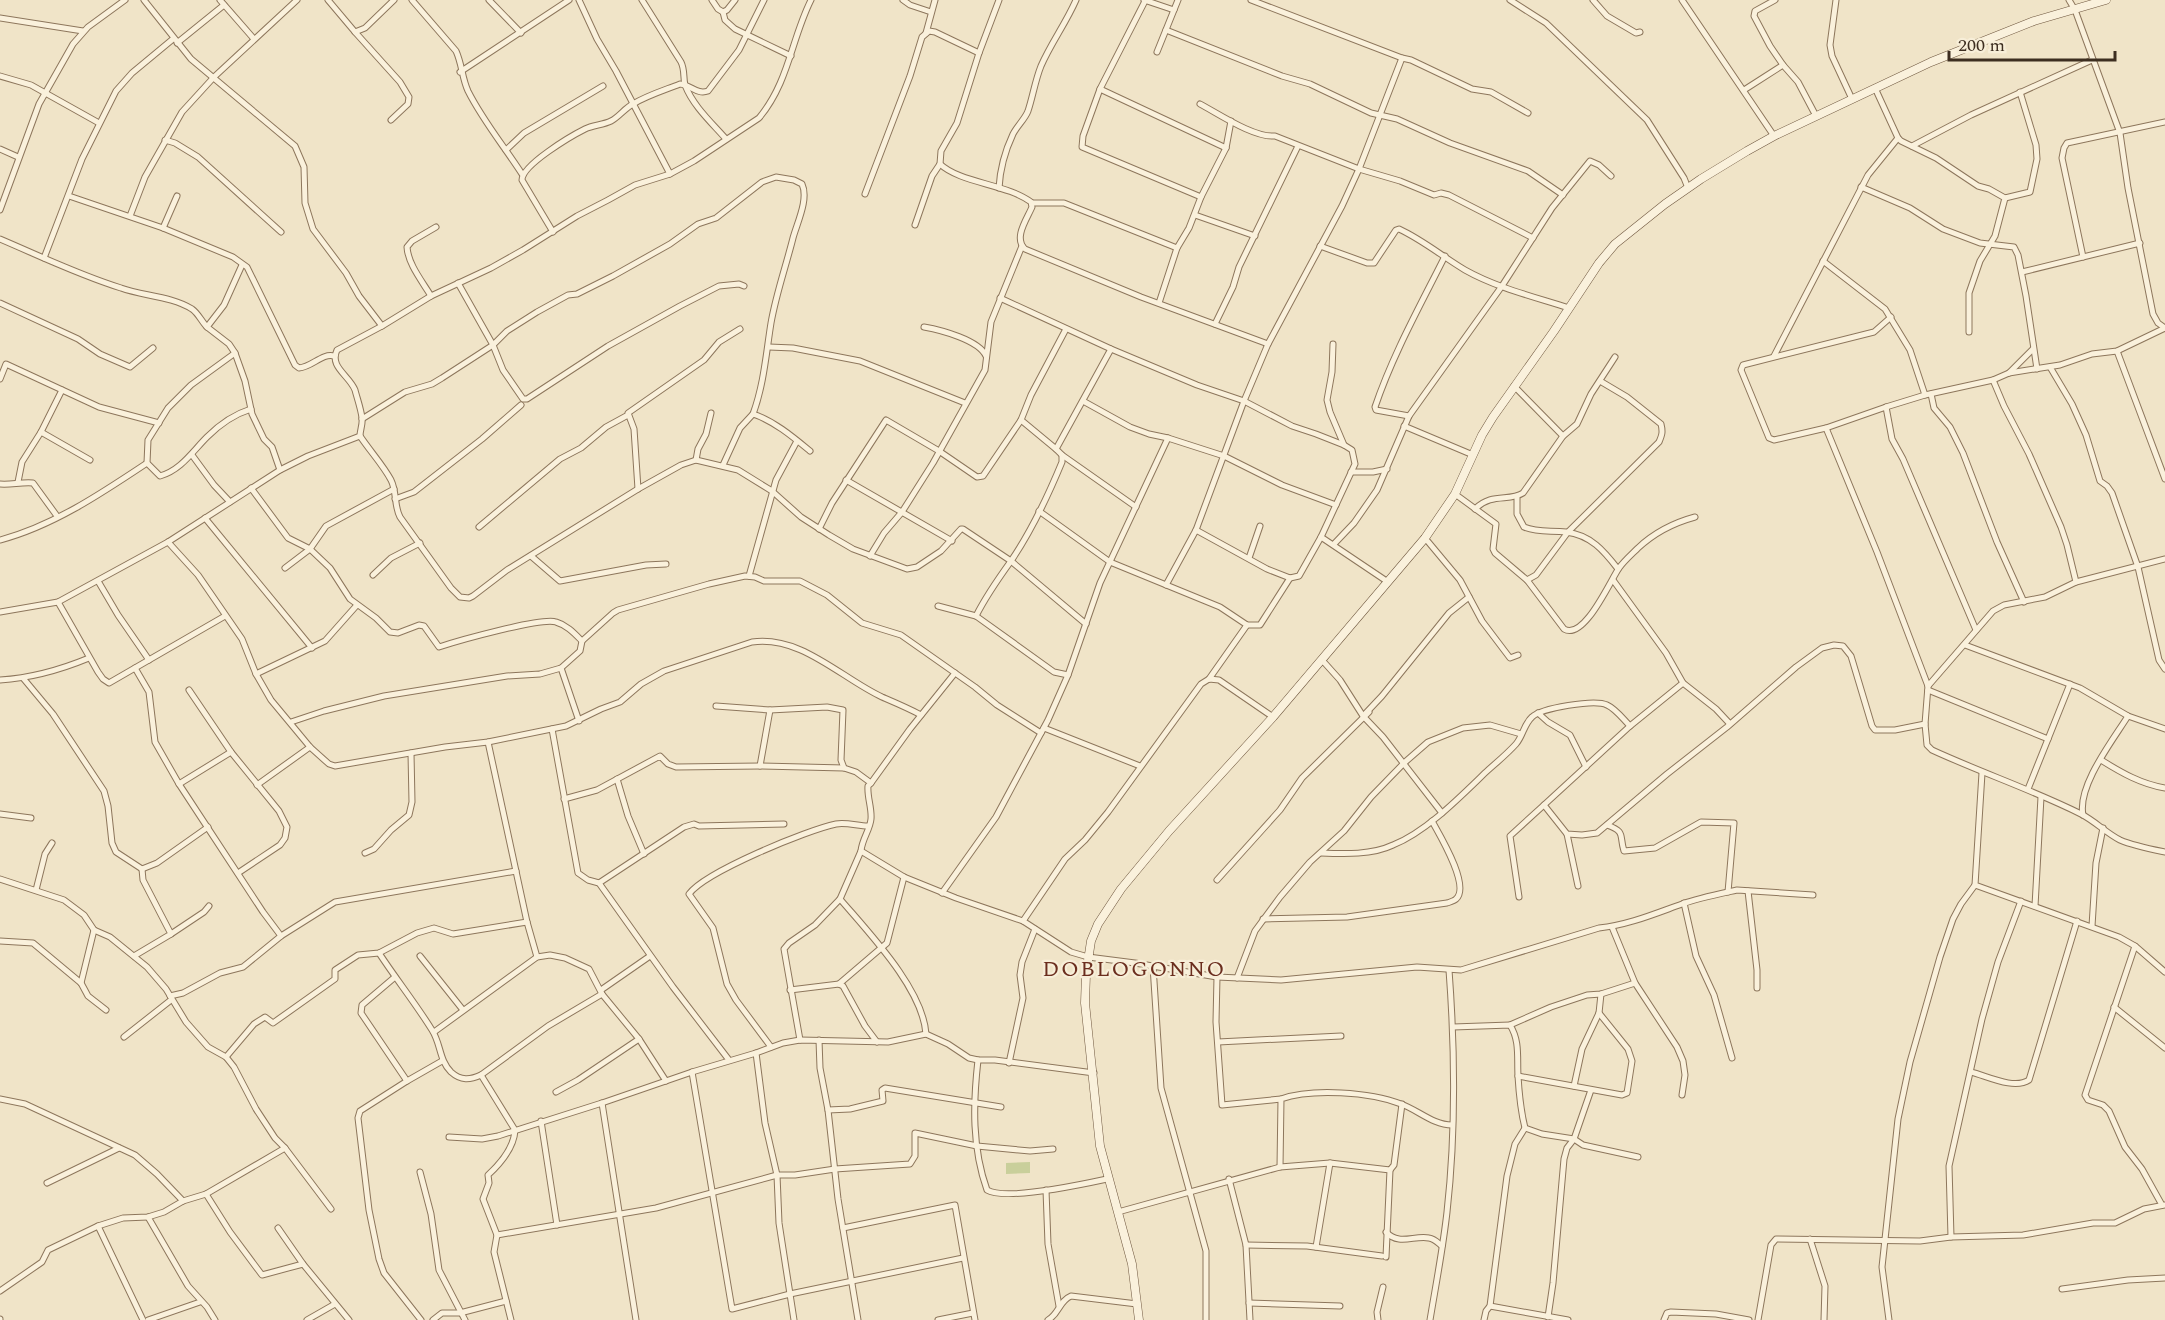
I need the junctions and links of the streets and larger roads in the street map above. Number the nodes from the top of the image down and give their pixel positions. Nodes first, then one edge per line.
1 (125, 0) edge
2 (144, 0) edge
3 (297, 0) edge
4 (328, 0) edge
5 (394, 0) edge
6 (412, 0) edge
7 (489, 0) edge
8 (569, 0) edge
9 (579, 0) edge
10 (642, 0) edge
11 (712, 0) edge
12 (735, 0) edge
13 (764, 0) edge
14 (811, 0) edge
15 (903, 0) edge
16 (935, 0) edge
17 (999, 0) edge
18 (1076, 0) edge
19 (1144, 0) edge
20 (1178, 0) edge
21 (1251, 0) edge
22 (1510, 0) edge
23 (1593, 0) edge
24 (1682, 0) edge
25 (1775, 0) edge
26 (1836, 0) edge
27 (2068, 0) edge
28 (2106, 0) edge
29 (222, 2) edge
30 (1174, 10) junction
31 (2074, 10) junction
32 (723, 12) junction
33 (931, 12) junction
34 (0, 18) edge
35 (1166, 30) junction
36 (83, 31) junction
37 (355, 32) junction
38 (1640, 32) dead end
39 (520, 33) junction
40 (926, 33) junction
41 (747, 34) junction
42 (254, 39) junction
43 (175, 41) junction
44 (1157, 52) dead end
45 (979, 53) junction
46 (791, 56) junction
47 (1402, 58) junction
48 (2092, 60) junction
49 (1783, 65) junction
50 (460, 72) junction
51 (0, 76) edge
52 (214, 76) junction
53 (685, 85) junction
54 (603, 86) dead end
55 (1875, 88) junction
56 (1100, 90) junction
57 (1744, 90) junction
58 (46, 93) junction
59 (2020, 93) junction
60 (1852, 99) junction
61 (633, 104) junction
62 (1200, 104) dead end
63 (1528, 113) dead end
64 (1379, 115) junction
65 (1816, 116) junction
66 (391, 120) dead end
67 (1231, 121) junction
68 (2165, 122) edge
69 (99, 123) junction
70 (2120, 133) junction
71 (1774, 136) junction
72 (1898, 138) junction
73 (726, 139) junction
74 (165, 140) junction
75 (1298, 146) junction
76 (1912, 146) junction
77 (1226, 148) junction
78 (0, 149) edge
79 (506, 150) junction
80 (18, 157) junction
81 (940, 164) junction
82 (1359, 169) junction
83 (522, 174) junction
84 (670, 174) junction
85 (1611, 176) dead end
86 (1862, 187) junction
87 (999, 188) junction
88 (1688, 188) junction
89 (866, 194) dead end
90 (1563, 195) junction
91 (69, 196) junction
92 (177, 196) dead end
93 (1201, 197) junction
94 (2005, 198) junction
95 (1032, 203) dead end
96 (0, 210) edge
97 (1195, 214) junction
98 (130, 216) junction
99 (915, 225) dead end
100 (436, 227) dead end
101 (163, 228) junction
102 (281, 232) dead end
103 (553, 232) junction
104 (1255, 236) junction
105 (1533, 238) junction
106 (0, 239) edge
107 (2140, 243) junction
108 (1991, 245) junction
109 (1022, 246) junction
110 (1320, 246) junction
111 (1177, 248) junction
112 (1445, 256) junction
113 (2082, 257) junction
114 (44, 258) junction
115 (1822, 261) junction
116 (242, 265) junction
117 (2022, 272) junction
118 (458, 283) junction
119 (744, 286) dead end
120 (1502, 286) junction
121 (430, 296) junction
122 (1000, 298) junction
123 (0, 303) edge
124 (1159, 303) junction
125 (1569, 308) junction
126 (2153, 314) junction
127 (1891, 317) junction
128 (1215, 324) junction
129 (382, 326) junction
130 (207, 327) junction
131 (924, 327) dead end
132 (2165, 328) edge
133 (1066, 329) junction
134 (740, 330) dead end
135 (1968, 332) dead end
136 (2153, 332) junction
137 (1268, 344) junction
138 (1333, 344) dead end
139 (493, 345) junction
140 (769, 347) junction
141 (153, 348) dead end
142 (1111, 349) junction
143 (2033, 349) junction
144 (2117, 351) junction
145 (235, 353) junction
146 (334, 356) junction
147 (1774, 356) junction
148 (1615, 357) dead end
149 (987, 359) junction
150 (3, 363) edge
151 (2050, 367) junction
152 (2037, 369) junction
153 (2009, 373) junction
154 (0, 380) edge
155 (1993, 380) junction
156 (1600, 381) junction
157 (1514, 386) junction
158 (62, 390) junction
159 (1928, 395) junction
160 (1083, 401) junction
161 (1244, 401) junction
162 (965, 403) junction
163 (521, 405) dead end
164 (1886, 407) junction
165 (251, 409) junction
166 (711, 413) dead end
167 (753, 414) junction
168 (628, 415) junction
169 (1409, 416) junction
170 (362, 419) junction
171 (1021, 420) junction
172 (159, 423) junction
173 (1404, 426) junction
174 (1826, 429) junction
175 (41, 432) junction
176 (360, 436) junction
177 (1563, 436) junction
178 (1168, 438) junction
179 (797, 441) junction
180 (1344, 445) junction
181 (1056, 448) junction
182 (810, 451) dead end
183 (939, 451) junction
184 (192, 455) junction
185 (1062, 455) junction
186 (1473, 455) junction
187 (1224, 456) junction
188 (90, 460) dead end
189 (696, 460) junction
190 (147, 463) junction
191 (723, 465) junction
192 (1387, 469) junction
193 (280, 470) junction
194 (1352, 472) junction
195 (2165, 479) edge
196 (846, 480) junction
197 (18, 482) junction
198 (0, 484) edge
199 (251, 488) junction
200 (394, 489) junction
201 (638, 489) junction
202 (772, 491) junction
203 (1455, 494) junction
204 (1517, 497) junction
205 (395, 499) junction
206 (230, 502) junction
207 (1336, 505) junction
208 (1136, 507) junction
209 (1475, 509) junction
210 (1039, 511) junction
211 (902, 512) junction
212 (57, 516) junction
213 (1695, 517) dead end
214 (205, 518) junction
215 (1260, 526) dead end
216 (479, 527) dead end
217 (819, 529) junction
218 (1196, 530) junction
219 (1568, 532) junction
220 (1321, 537) junction
221 (1425, 538) junction
222 (0, 540) edge
223 (952, 541) junction
224 (168, 542) junction
225 (420, 543) junction
226 (1334, 544) junction
227 (310, 549) junction
228 (531, 556) junction
229 (870, 556) junction
230 (1249, 558) junction
231 (2165, 559) edge
232 (1011, 561) junction
233 (1110, 562) junction
234 (666, 564) dead end
235 (2138, 567) junction
236 (285, 568) dead end
237 (1618, 569) junction
238 (373, 575) dead end
239 (749, 576) junction
240 (1290, 578) junction
241 (1527, 580) junction
242 (1613, 580) junction
243 (98, 581) junction
244 (1388, 582) junction
245 (2076, 582) junction
246 (1166, 585) junction
247 (1469, 597) junction
248 (58, 602) junction
249 (2024, 602) junction
250 (357, 605) junction
251 (938, 606) dead end
252 (0, 612) edge
253 (225, 616) junction
254 (976, 616) junction
255 (1086, 624) junction
256 (1248, 625) junction
257 (1976, 630) junction
258 (582, 641) junction
259 (1965, 645) junction
260 (312, 648) junction
261 (1518, 655) dead end
262 (89, 658) junction
263 (149, 660) junction
264 (1322, 660) junction
265 (135, 668) junction
266 (561, 668) junction
267 (2165, 669) edge
268 (955, 673) junction
269 (256, 674) junction
270 (1068, 675) junction
271 (23, 678) junction
272 (1209, 679) junction
273 (0, 680) edge
274 (1683, 683) junction
275 (2070, 684) junction
276 (1928, 688) junction
277 (189, 690) dead end
278 (716, 706) dead end
279 (770, 710) junction
280 (1369, 712) dead end
281 (1538, 713) junction
282 (921, 715) junction
283 (2128, 716) junction
284 (1273, 717) junction
285 (1364, 717) junction
286 (579, 721) junction
287 (291, 722) junction
288 (1731, 724) junction
289 (1925, 724) junction
290 (1630, 726) junction
291 (552, 729) junction
292 (2165, 729) edge
293 (1043, 730) junction
294 (1521, 735) junction
295 (2048, 739) junction
296 (488, 742) junction
297 (310, 747) junction
298 (231, 752) junction
299 (411, 753) junction
300 (2101, 760) junction
301 (1404, 763) junction
302 (760, 766) junction
303 (1140, 766) junction
304 (1586, 767) junction
305 (844, 768) junction
306 (1982, 773) junction
307 (617, 779) junction
308 (871, 783) junction
309 (179, 784) junction
310 (257, 785) junction
311 (2165, 788) edge
312 (2028, 789) junction
313 (2041, 797) junction
314 (564, 799) junction
315 (1544, 805) junction
316 (1442, 813) junction
317 (0, 814) edge
318 (2083, 815) junction
319 (31, 818) dead end
320 (1431, 820) junction
321 (783, 824) dead end
322 (1607, 825) junction
323 (868, 826) junction
324 (208, 827) junction
325 (2103, 828) junction
326 (1567, 834) junction
327 (52, 843) dead end
328 (861, 851) junction
329 (2165, 852) edge
330 (365, 853) dead end
331 (1322, 853) junction
332 (644, 854) junction
333 (142, 869) junction
334 (516, 871) junction
335 (238, 873) junction
336 (904, 877) junction
337 (0, 879) edge
338 (1217, 880) dead end
339 (599, 883) junction
340 (1975, 885) junction
341 (1578, 886) dead end
342 (36, 890) junction
343 (1748, 891) junction
344 (1728, 892) junction
345 (942, 893) junction
346 (1813, 895) dead end
347 (1519, 897) dead end
348 (840, 899) junction
349 (2022, 901) junction
350 (1684, 903) junction
351 (209, 906) dead end
352 (2035, 906) junction
353 (1263, 920) junction
354 (1023, 921) junction
355 (2077, 921) junction
356 (526, 922) junction
357 (2092, 926) junction
358 (1612, 927) junction
359 (1035, 929) junction
360 (94, 930) junction
361 (171, 934) junction
362 (281, 936) junction
363 (0, 941) edge
364 (2135, 946) junction
365 (881, 948) junction
366 (379, 953) junction
367 (134, 956) junction
368 (420, 956) dead end
369 (650, 956) junction
370 (537, 957) junction
371 (1088, 957) junction
372 (1153, 966) junction
373 (1449, 970) junction
374 (2165, 972) edge
375 (394, 977) junction
376 (1217, 977) junction
377 (1237, 978) junction
378 (1635, 982) junction
379 (81, 983) junction
380 (839, 984) junction
381 (1757, 988) dead end
382 (790, 990) junction
383 (601, 992) junction
384 (1601, 994) junction
385 (170, 998) junction
386 (2114, 1007) junction
387 (106, 1010) dead end
388 (463, 1010) junction
389 (1599, 1012) junction
390 (1510, 1025) junction
391 (1453, 1027) junction
392 (434, 1032) junction
393 (926, 1034) junction
394 (1341, 1036) dead end
395 (124, 1037) dead end
396 (639, 1039) junction
397 (800, 1040) junction
398 (819, 1040) junction
399 (877, 1042) junction
400 (1218, 1042) junction
401 (771, 1047) junction
402 (2165, 1048) edge
403 (756, 1053) junction
404 (226, 1057) junction
405 (1732, 1058) dead end
406 (729, 1060) junction
407 (978, 1060) junction
408 (442, 1061) junction
409 (1009, 1063) junction
410 (692, 1072) junction
411 (1971, 1072) junction
412 (1094, 1073) junction
413 (481, 1075) junction
414 (1518, 1076) junction
415 (407, 1081) junction
416 (666, 1081) junction
417 (1574, 1086) junction
418 (1591, 1090) junction
419 (556, 1092) dead end
420 (1682, 1095) dead end
421 (0, 1099) edge
422 (1281, 1099) junction
423 (602, 1103) junction
424 (974, 1104) junction
425 (1402, 1104) junction
426 (1001, 1107) dead end
427 (828, 1110) junction
428 (541, 1121) junction
429 (1452, 1125) junction
430 (1526, 1128) junction
431 (515, 1130) junction
432 (449, 1137) dead end
433 (1574, 1139) junction
434 (977, 1146) junction
435 (120, 1148) junction
436 (285, 1148) junction
437 (1053, 1149) dead end
438 (1638, 1157) dead end
439 (1330, 1163) junction
440 (1280, 1167) junction
441 (835, 1169) junction
442 (1390, 1170) junction
443 (420, 1172) dead end
444 (777, 1175) junction
445 (1107, 1179) junction
446 (1229, 1179) junction
447 (47, 1183) dead end
448 (1046, 1190) junction
449 (1190, 1191) junction
450 (713, 1192) junction
451 (206, 1194) junction
452 (183, 1201) junction
453 (2164, 1205) edge
454 (331, 1209) dead end
455 (1118, 1212) junction
456 (618, 1215) junction
457 (148, 1217) junction
458 (557, 1225) junction
459 (98, 1226) junction
460 (278, 1228) dead end
461 (843, 1228) junction
462 (1386, 1232) junction
463 (497, 1235) junction
464 (1951, 1237) junction
465 (1810, 1239) junction
466 (1885, 1240) junction
467 (1246, 1245) junction
468 (1442, 1246) junction
469 (1316, 1247) junction
470 (963, 1258) junction
471 (303, 1264) junction
472 (2165, 1278) edge
473 (852, 1283) junction
474 (1383, 1287) dead end
475 (2062, 1289) dead end
476 (0, 1291) edge
477 (790, 1294) junction
478 (506, 1301) junction
479 (200, 1302) junction
480 (1249, 1303) junction
481 (334, 1304) junction
482 (1137, 1304) junction
483 (1059, 1306) junction
484 (1340, 1306) dead end
485 (1490, 1306) junction
486 (460, 1312) junction
487 (973, 1313) junction
488 (1548, 1317) junction
489 (1711, 1318) edge
490 (149, 1320) edge
491 (215, 1320) edge
492 (307, 1320) edge
493 (349, 1320) edge
494 (421, 1320) edge
495 (433, 1320) edge
496 (465, 1320) edge
497 (511, 1320) edge
498 (636, 1320) edge
499 (794, 1320) edge
500 (858, 1320) edge
501 (938, 1320) edge
502 (975, 1320) edge
503 (1048, 1320) edge
504 (1139, 1320) edge
505 (1206, 1320) edge
506 (1250, 1320) edge
507 (1378, 1320) edge
508 (1430, 1320) edge
509 (1484, 1320) edge
510 (1568, 1320) edge
511 (1664, 1320) edge
512 (1749, 1320) edge
513 (1758, 1320) edge
514 (1824, 1320) edge
515 (1889, 1320) edge

1 - 36 street
2 - 43 street
3 - 42 street
4 - 37 street
5 - 37 street
6 - 50 street
7 - 39 street
8 - 39 street
9 - 61 street
10 - 53 street
11 - 32 street
12 - 32 street
13 - 41 street
14 - 46 street
15 - 33 street
16 - 33 street
17 - 45 street
18 - 87 street
19 - 30 street
19 - 56 street
20 - 30 street
21 - 47 street
22 - 88 street
23 - 38 street
24 - 57 street
25 - 49 street
26 - 60 street
27 - 31 street
28 - 31 street
29 - 42 street
29 - 43 street
30 - 35 street
31 - 48 street
31 - 55 street
32 - 41 street
33 - 40 street
34 - 36 street
35 - 44 street
35 - 64 street
36 - 58 street
37 - 66 street
39 - 50 street
40 - 45 street
40 - 89 street
41 - 46 street
41 - 53 street
42 - 52 street
43 - 52 street
43 - 69 street
45 - 81 street
46 - 73 street
47 - 63 street
47 - 64 street
48 - 59 street
48 - 70 street
49 - 57 street
49 - 65 street
50 - 79 street
51 - 58 street
52 - 74 street
52 - 129 street
53 - 61 street
53 - 73 street
54 - 79 street
55 - 60 street
55 - 72 street
56 - 77 street
56 - 93 street
57 - 71 street
58 - 69 street
58 - 80 street
59 - 76 street
59 - 94 street
60 - 65 street
61 - 83 street
61 - 84 street
62 - 67 street
64 - 82 street
64 - 90 street
65 - 71 street
67 - 75 street
67 - 77 street
68 - 70 street
69 - 91 street
70 - 107 street
70 - 113 street
71 - 88 street
72 - 76 street
72 - 86 street
73 - 84 street
74 - 98 street
74 - 102 street
75 - 82 street
75 - 104 street
76 - 94 street
77 - 93 street
78 - 80 street
79 - 83 street
80 - 96 street
81 - 87 street
81 - 99 street
82 - 105 street
82 - 110 street
83 - 103 street
84 - 103 street
85 - 90 street
86 - 108 street
86 - 115 street
87 - 109 street
88 - 125 street
90 - 105 street
91 - 98 street
91 - 114 street
92 - 101 street
93 - 97 street
94 - 108 street
95 - 111 street
97 - 104 street
97 - 111 street
98 - 101 street
100 - 121 street
101 - 116 street
103 - 118 street
104 - 128 street
105 - 120 street
106 - 114 street
107 - 113 street
107 - 126 street
108 - 117 street
108 - 135 street
109 - 122 street
109 - 124 street
110 - 112 street
110 - 137 street
111 - 124 street
112 - 120 street
112 - 169 street
113 - 117 street
114 - 130 street
115 - 127 street
115 - 147 street
116 - 130 street
116 - 146 street
117 - 143 street
118 - 121 street
118 - 139 street
119 - 139 street
120 - 125 street
120 - 169 street
121 - 129 street
122 - 133 street
122 - 149 street
123 - 141 street
124 - 128 street
125 - 157 street
126 - 132 street
126 - 136 street
127 - 147 street
127 - 159 street
128 - 137 street
129 - 146 street
130 - 145 street
131 - 149 street
132 - 136 street
133 - 142 street
133 - 171 street
134 - 168 street
136 - 144 street
137 - 161 street
138 - 180 street
139 - 140 street
139 - 170 street
140 - 162 street
140 - 167 street
142 - 160 street
142 - 161 street
143 - 152 street
143 - 153 street
144 - 151 street
144 - 195 street
145 - 165 street
145 - 172 street
146 - 170 street
147 - 174 street
148 - 156 street
149 - 162 street
150 - 154 street
150 - 158 street
151 - 152 street
151 - 235 street
152 - 153 street
153 - 155 street
155 - 159 street
155 - 245 street
156 - 177 street
156 - 219 street
157 - 177 street
157 - 186 street
158 - 172 street
158 - 175 street
159 - 164 street
159 - 249 street
160 - 178 street
160 - 181 street
161 - 180 street
161 - 187 street
162 - 183 street
163 - 205 street
164 - 174 street
164 - 257 street
165 - 184 street
165 - 193 street
166 - 189 street
167 - 179 street
167 - 191 street
168 - 201 street
168 - 216 street
169 - 173 street
170 - 176 street
171 - 181 street
171 - 183 street
172 - 190 street
173 - 186 street
173 - 192 street
174 - 276 street
175 - 188 street
175 - 197 street
176 - 193 street
176 - 200 street
177 - 204 street
178 - 187 street
178 - 208 street
179 - 182 street
179 - 202 street
180 - 194 street
181 - 185 street
183 - 196 street
183 - 211 street
184 - 190 street
184 - 206 street
185 - 208 street
185 - 210 street
186 - 203 street
187 - 207 street
187 - 218 street
189 - 191 street
189 - 201 street
190 - 212 street
191 - 202 street
192 - 194 street
192 - 226 street
193 - 199 street
194 - 207 street
196 - 211 street
196 - 217 street
197 - 198 street
197 - 212 street
199 - 206 street
199 - 227 street
200 - 205 street
200 - 227 street
201 - 228 street
202 - 217 street
202 - 239 street
203 - 209 street
203 - 221 street
204 - 209 street
204 - 219 street
205 - 225 street
206 - 214 street
207 - 220 street
208 - 233 street
209 - 241 street
210 - 232 street
210 - 233 street
211 - 223 street
211 - 229 street
212 - 222 street
213 - 237 street
214 - 224 street
214 - 260 street
215 - 230 street
217 - 229 street
218 - 230 street
218 - 246 street
219 - 237 street
219 - 241 street
220 - 226 street
220 - 240 street
221 - 244 street
221 - 247 street
223 - 229 street
223 - 232 street
224 - 243 street
224 - 253 street
225 - 228 street
225 - 238 street
226 - 244 street
227 - 236 street
227 - 250 street
228 - 234 street
230 - 240 street
231 - 235 street
232 - 254 street
232 - 255 street
233 - 246 street
233 - 255 street
235 - 245 street
235 - 267 street
237 - 242 street
239 - 258 street
239 - 268 street
240 - 256 street
241 - 242 street
242 - 274 street
243 - 248 street
243 - 263 street
244 - 264 street
245 - 249 street
246 - 256 street
247 - 261 street
247 - 285 street
248 - 252 street
248 - 262 street
249 - 257 street
250 - 258 street
250 - 260 street
251 - 254 street
253 - 263 street
253 - 269 street
254 - 270 street
255 - 270 street
256 - 272 street
257 - 259 street
258 - 266 street
259 - 275 street
259 - 276 street
260 - 269 street
262 - 265 street
262 - 271 street
263 - 265 street
264 - 284 street
264 - 285 street
265 - 309 street
266 - 286 street
266 - 287 street
268 - 282 street
268 - 293 street
269 - 287 street
270 - 293 street
271 - 273 street
271 - 333 street
272 - 284 street
272 - 303 street
274 - 288 street
274 - 290 street
275 - 283 street
275 - 295 street
276 - 289 street
276 - 295 street
277 - 298 street
278 - 279 street
279 - 302 street
279 - 305 street
280 - 285 street
281 - 290 street
281 - 294 street
281 - 304 street
282 - 286 street
282 - 308 street
283 - 292 street
283 - 300 street
284 - 371 street
285 - 301 street
285 - 338 street
286 - 291 street
287 - 297 street
288 - 289 street
288 - 322 street
289 - 306 street
290 - 304 street
291 - 296 street
291 - 314 street
293 - 303 street
293 - 345 street
294 - 301 street
294 - 316 street
295 - 312 street
296 - 299 street
296 - 334 street
297 - 299 street
297 - 310 street
298 - 309 street
298 - 310 street
299 - 330 street
300 - 311 street
300 - 318 street
301 - 316 street
301 - 331 street
302 - 305 street
302 - 307 street
303 - 354 street
304 - 315 street
305 - 308 street
306 - 312 street
306 - 340 street
307 - 314 street
307 - 332 street
308 - 323 street
309 - 324 street
310 - 335 street
312 - 313 street
313 - 318 street
313 - 352 street
314 - 339 street
315 - 326 street
315 - 347 street
316 - 320 street
317 - 319 street
318 - 325 street
320 - 331 street
320 - 353 street
321 - 332 street
322 - 326 street
322 - 344 street
323 - 328 street
323 - 401 street
324 - 333 street
324 - 335 street
325 - 329 street
325 - 357 street
326 - 341 street
327 - 342 street
328 - 336 street
328 - 348 street
331 - 353 street
332 - 339 street
333 - 361 street
334 - 356 street
334 - 362 street
335 - 362 street
336 - 345 street
336 - 365 street
337 - 342 street
339 - 369 street
340 - 349 street
340 - 466 street
342 - 360 street
343 - 344 street
343 - 346 street
343 - 381 street
344 - 350 street
345 - 354 street
348 - 365 street
348 - 382 street
349 - 352 street
349 - 411 street
350 - 358 street
350 - 405 street
351 - 361 street
352 - 355 street
353 - 377 street
354 - 359 street
355 - 357 street
355 - 411 street
356 - 366 street
356 - 370 street
357 - 364 street
358 - 373 street
358 - 378 street
359 - 371 street
359 - 409 street
360 - 367 street
360 - 379 street
361 - 367 street
362 - 385 street
363 - 379 street
364 - 374 street
364 - 386 street
365 - 380 street
365 - 393 street
366 - 375 street
366 - 404 street
367 - 385 street
368 - 388 street
369 - 383 street
369 - 406 street
370 - 383 street
370 - 388 street
371 - 372 street
371 - 412 street
372 - 376 street
372 - 449 street
373 - 377 street
373 - 391 street
375 - 392 street
375 - 415 street
376 - 377 street
376 - 400 street
378 - 384 street
378 - 420 street
379 - 387 street
380 - 382 street
380 - 399 street
382 - 397 street
383 - 396 street
383 - 413 street
384 - 389 street
384 - 390 street
385 - 395 street
385 - 404 street
386 - 402 street
386 - 453 street
388 - 392 street
389 - 417 street
389 - 418 street
390 - 391 street
390 - 414 street
391 - 429 street
392 - 408 street
393 - 399 street
393 - 407 street
394 - 400 street
396 - 416 street
396 - 419 street
397 - 398 street
397 - 401 street
398 - 399 street
398 - 427 street
400 - 422 street
401 - 403 street
403 - 406 street
403 - 444 street
404 - 436 street
406 - 410 street
407 - 409 street
407 - 424 street
408 - 413 street
408 - 415 street
409 - 412 street
410 - 416 street
410 - 450 street
411 - 464 street
412 - 445 street
413 - 431 street
414 - 417 street
414 - 430 street
415 - 494 street
416 - 423 street
417 - 418 street
418 - 433 street
421 - 435 street
422 - 425 street
422 - 440 street
423 - 428 street
423 - 456 street
424 - 426 street
424 - 427 street
424 - 434 street
425 - 429 street
425 - 442 street
427 - 441 street
428 - 431 street
428 - 458 street
429 - 468 street
430 - 433 street
430 - 485 street
431 - 432 street
431 - 463 street
433 - 438 street
433 - 488 street
434 - 437 street
434 - 441 street
434 - 448 street
435 - 447 street
435 - 452 street
436 - 451 street
436 - 454 street
439 - 440 street
439 - 442 street
439 - 469 street
440 - 446 street
441 - 444 street
441 - 461 street
442 - 462 street
443 - 486 street
444 - 450 street
444 - 477 street
445 - 448 street
445 - 455 street
446 - 449 street
446 - 467 street
448 - 483 street
449 - 455 street
449 - 505 street
450 - 456 street
450 - 477 street
451 - 452 street
451 - 471 street
452 - 457 street
453 - 464 street
455 - 482 street
456 - 458 street
456 - 498 street
457 - 459 street
457 - 479 street
458 - 463 street
459 - 476 street
459 - 490 street
460 - 471 street
461 - 470 street
461 - 473 street
462 - 468 street
462 - 469 street
463 - 478 street
464 - 466 street
465 - 466 street
465 - 513 street
465 - 514 street
466 - 515 street
467 - 469 street
467 - 480 street
468 - 508 street
470 - 473 street
470 - 487 street
471 - 481 street
472 - 475 street
473 - 477 street
473 - 500 street
474 - 507 street
477 - 499 street
478 - 486 street
478 - 497 street
479 - 490 street
479 - 491 street
480 - 484 street
480 - 506 street
481 - 492 street
481 - 493 street
482 - 483 street
482 - 504 street
483 - 503 street
485 - 488 street
485 - 509 street
486 - 495 street
486 - 496 street
487 - 501 street
487 - 502 street
488 - 510 street
489 - 511 street
489 - 512 street

